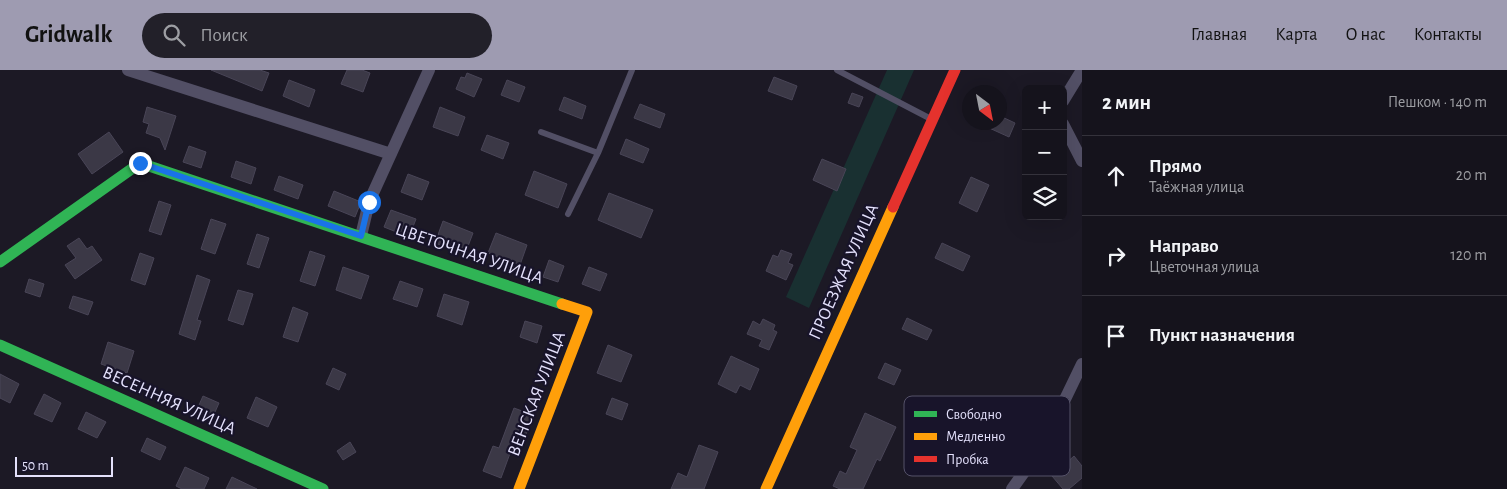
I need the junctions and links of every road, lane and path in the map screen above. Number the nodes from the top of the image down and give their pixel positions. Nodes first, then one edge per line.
1 (128, 70) edge
2 (429, 70) edge
3 (632, 70) edge
4 (837, 70) edge
5 (955, 70) edge
6 (1082, 70) edge
7 (1067, 94) edge
8 (932, 120) junction
9 (1066, 130) edge
10 (541, 132) dead end
11 (598, 153) junction
12 (391, 154) junction
13 (1082, 161) edge
14 (568, 214) dead end
15 (361, 236) junction
16 (0, 262) edge
17 (587, 312) joint
18 (0, 345) edge
19 (1082, 364) edge
20 (1067, 396) edge
21 (1021, 476) edge
22 (324, 489) edge
23 (519, 489) edge
24 (766, 489) edge
25 (1012, 489) edge

1 - 12 street
2 - 12 street
3 - 11 lane
4 - 8 lane
5 - 8 street, ПРОЕЗЖАЯ УЛИЦА
6 - 7 street
8 - 24 street, ПРОЕЗЖАЯ УЛИЦА
9 - 13 street
10 - 11 lane
11 - 14 lane
12 - 15 street
15 - 16 street, ЦВЕТОЧНАЯ УЛИЦА
15 - 17 street, ЦВЕТОЧНАЯ УЛИЦА
17 - 23 street, ВЕНСКАЯ УЛИЦА
18 - 22 street, ВЕСЕННЯЯ УЛИЦА
19 - 20 street
21 - 25 street

